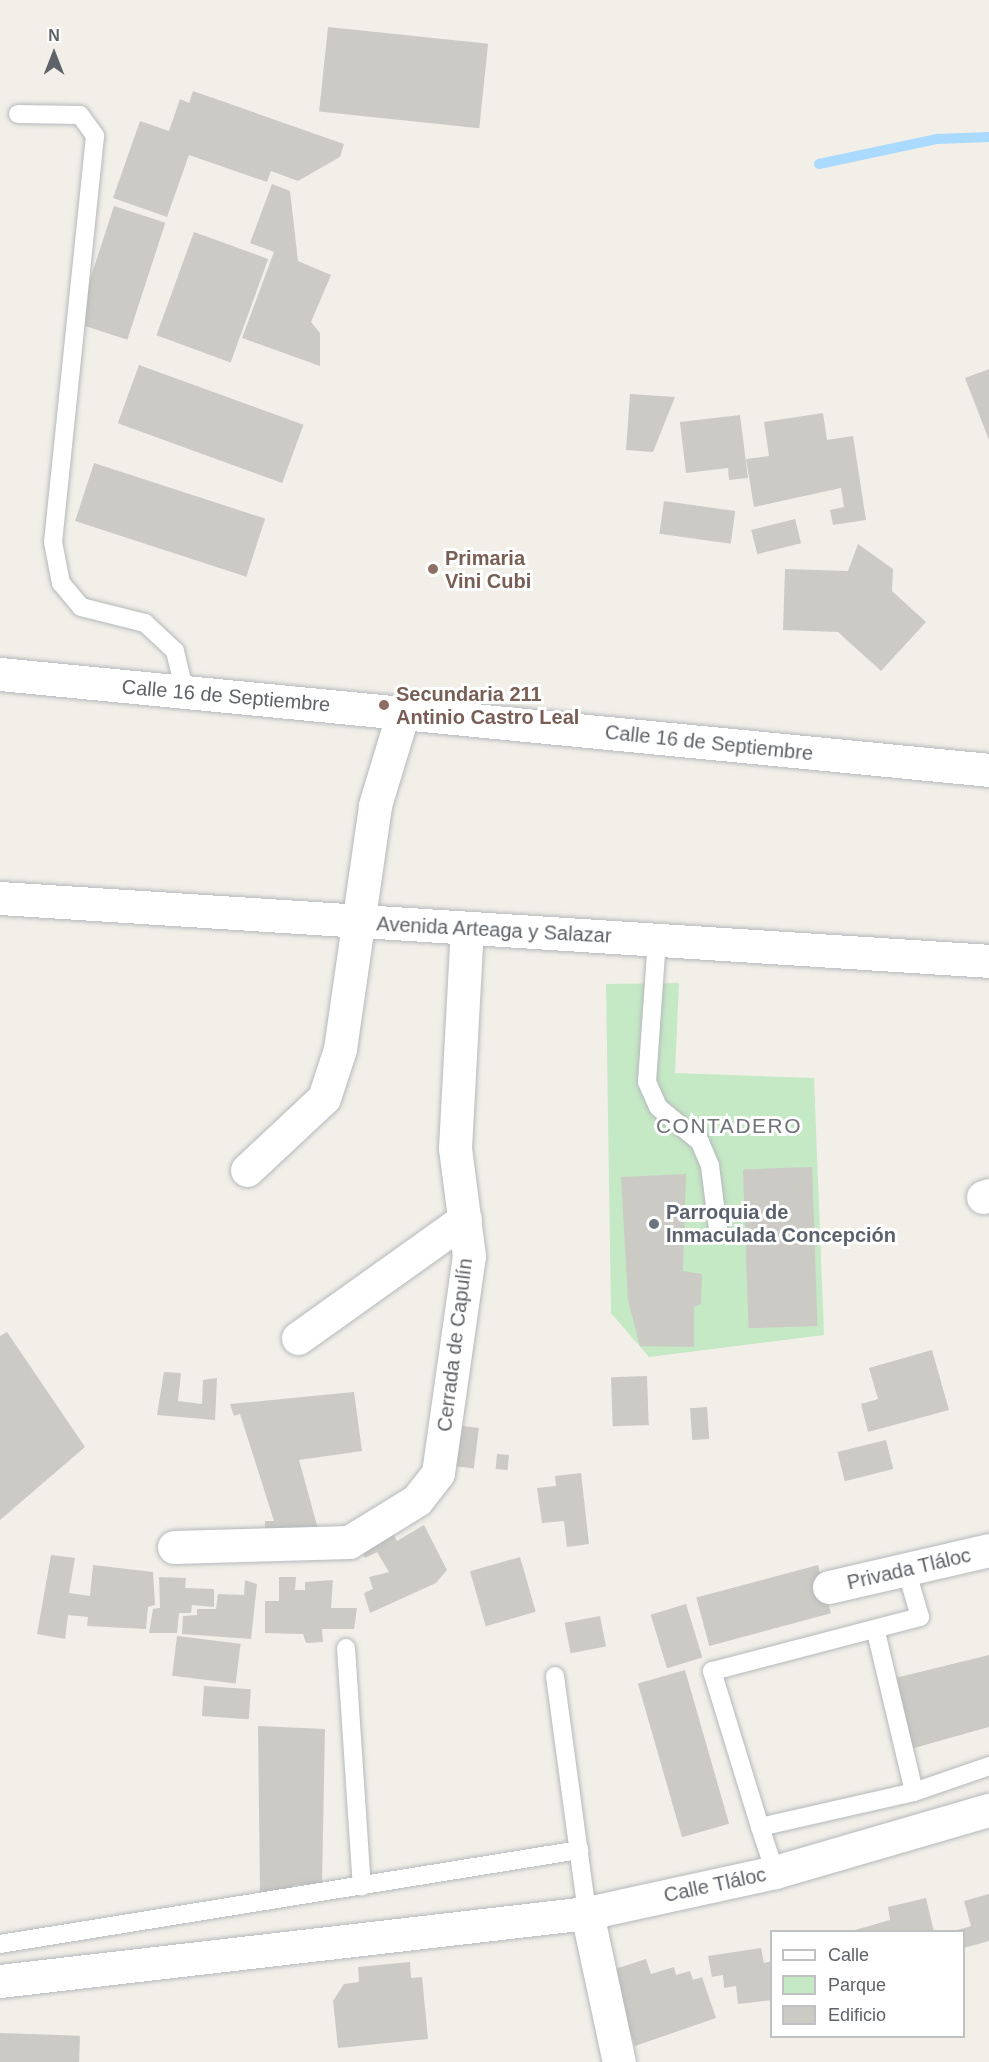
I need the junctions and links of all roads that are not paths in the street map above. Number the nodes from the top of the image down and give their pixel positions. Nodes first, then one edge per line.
1 (18, 114) dead end
2 (0, 674) edge
3 (185, 693) junction
4 (404, 713) junction
5 (989, 770) edge
6 (0, 898) edge
7 (354, 921) junction
8 (467, 928) junction
9 (657, 939) junction
10 (989, 961) edge
11 (247, 1170) dead end
12 (465, 1219) junction
13 (718, 1229) dead end
14 (298, 1338) dead end
15 (174, 1547) dead end
16 (989, 1550) edge
17 (906, 1569) junction
18 (829, 1587) dead end
19 (876, 1632) junction
20 (346, 1648) dead end
21 (555, 1676) dead end
22 (989, 1766) edge
23 (914, 1792) junction
24 (989, 1810) edge
25 (760, 1827) junction
26 (579, 1850) junction
27 (775, 1872) junction
28 (362, 1886) junction
29 (586, 1913) junction
30 (0, 1944) edge
31 (0, 1981) edge
32 (618, 2062) edge

1 - 3 lane
2 - 3 street, Calle 16 de Septiembre
3 - 4 street, Calle 16 de Septiembre
4 - 5 street, Calle 16 de Septiembre
4 - 7 street
6 - 7 street, Avenida Arteaga y Salazar
7 - 8 street, Avenida Arteaga y Salazar
7 - 11 street
8 - 9 street, Avenida Arteaga y Salazar
8 - 12 street, Cerrada de Capulín
9 - 10 street, Avenida Arteaga y Salazar
9 - 13 lane
12 - 14 street
12 - 15 street, Cerrada de Capulín
16 - 17 street, Privada Tláloc
17 - 18 street, Privada Tláloc
17 - 19 lane
19 - 23 lane
19 - 25 lane
20 - 28 lane
21 - 26 lane
22 - 23 lane
23 - 25 lane
24 - 27 street, Calle Tláloc
25 - 27 lane
26 - 28 lane
26 - 29 lane
27 - 29 street, Calle Tláloc
28 - 30 lane
29 - 31 street, Calle Tláloc
29 - 32 street

